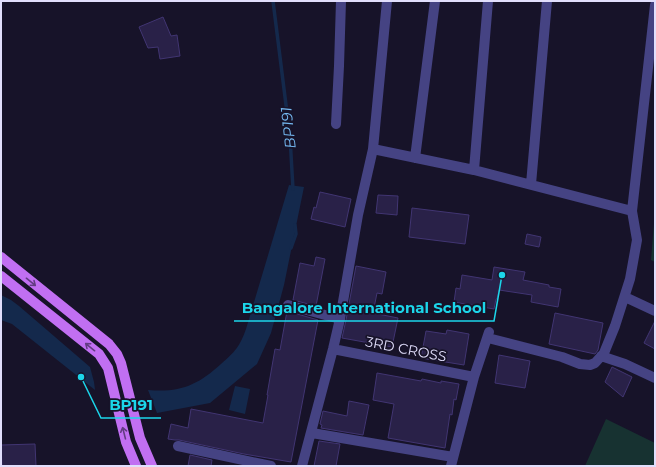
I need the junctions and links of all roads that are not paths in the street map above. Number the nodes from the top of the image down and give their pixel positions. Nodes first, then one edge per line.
1 (341, 1) edge
2 (387, 1) edge
3 (435, 1) edge
4 (488, 1) edge
5 (547, 1) edge
6 (655, 5) edge
7 (336, 124) dead end
8 (373, 149) junction
9 (415, 158) junction
10 (474, 170) junction
11 (531, 184) junction
12 (632, 211) junction
13 (1, 257) edge
14 (1, 276) edge
15 (624, 297) junction
16 (288, 305) dead end
17 (655, 311) edge
18 (340, 319) junction
19 (333, 349) junction
20 (601, 356) junction
21 (474, 376) junction
22 (655, 378) edge
23 (312, 433) junction
24 (178, 446) dead end
25 (452, 461) edge
26 (136, 466) edge
27 (152, 466) edge
28 (271, 466) edge
29 (302, 466) edge

1 - 7 street
2 - 8 street
3 - 9 street
4 - 10 street
5 - 11 street
6 - 12 street
8 - 9 street
8 - 18 street
9 - 10 street
10 - 11 street
11 - 12 street
12 - 15 street
13 -> 27 main road
26 -> 14 main road
15 - 17 street
15 - 20 street
16 - 18 street
18 - 19 street
19 - 21 street, 3RD CROSS
19 - 23 street
20 - 21 street
20 - 22 street
21 - 25 street
23 - 25 street
23 - 29 street
24 - 28 street

